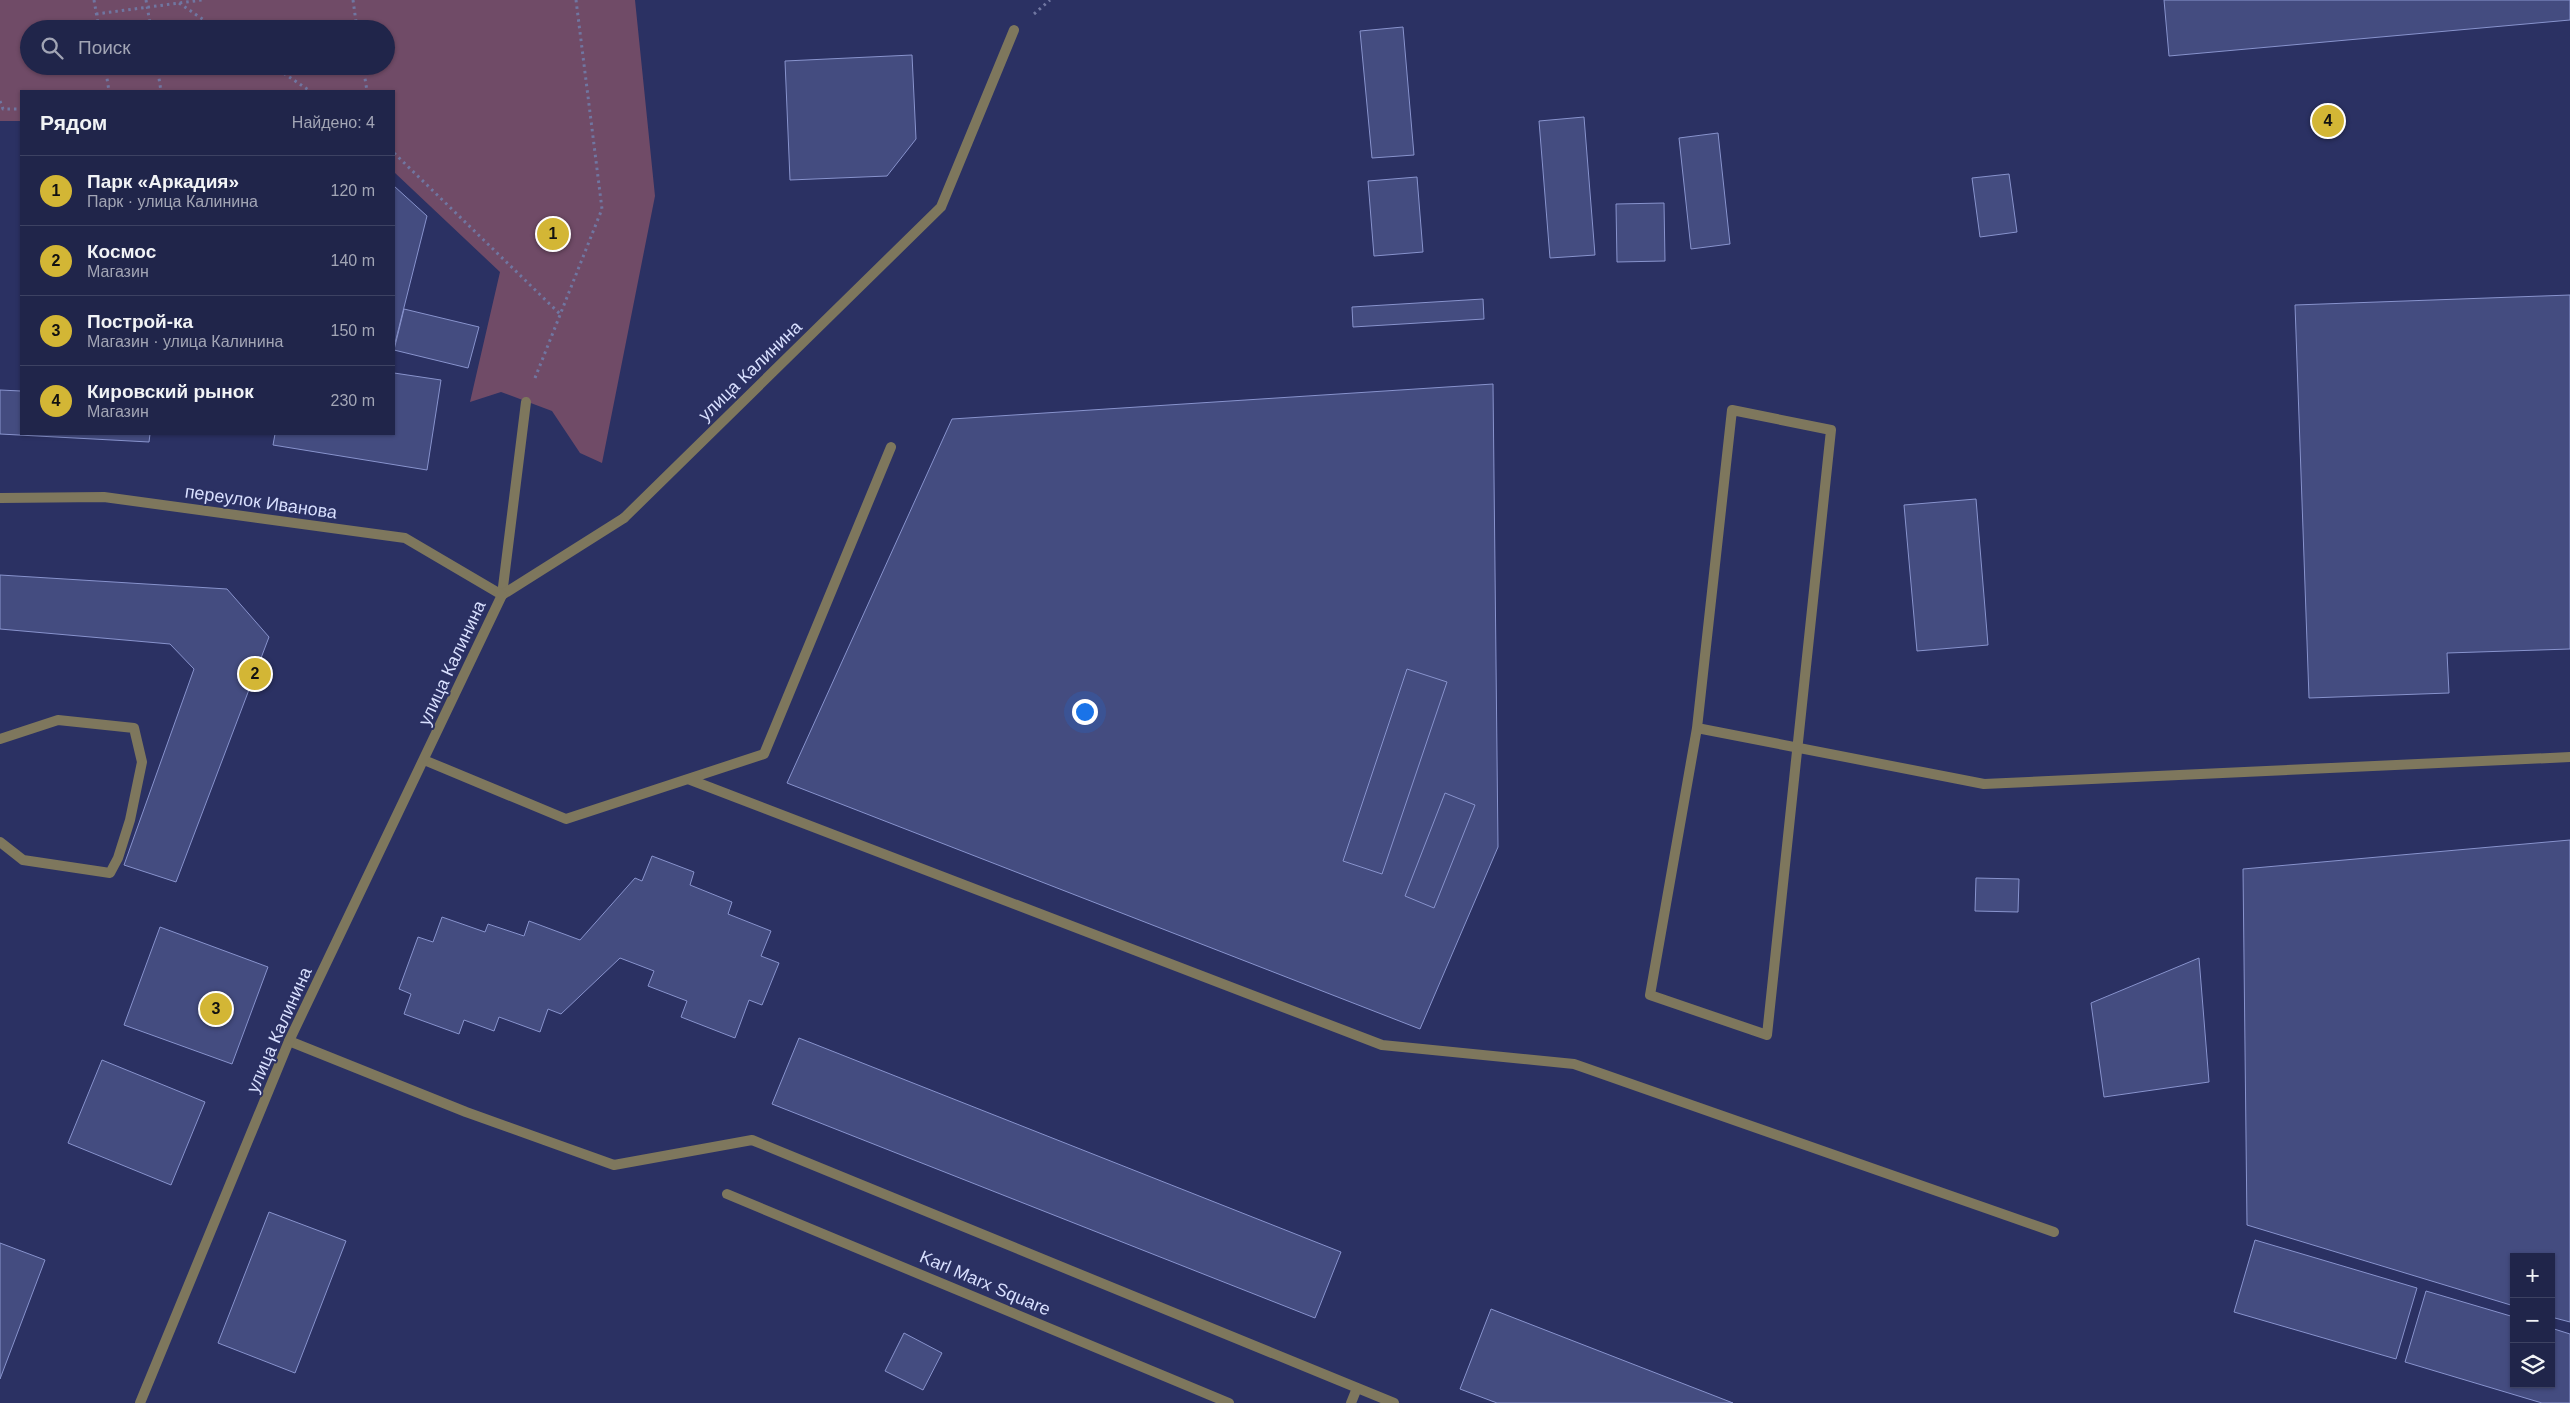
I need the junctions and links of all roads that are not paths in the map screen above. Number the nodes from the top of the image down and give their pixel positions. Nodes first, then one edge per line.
1 (1014, 30) dead end
2 (526, 402) road end
3 (891, 447) dead end
4 (0, 498) edge
5 (502, 596) junction
6 (1697, 728) junction
7 (0, 739) edge
8 (1797, 747) junction
9 (2570, 757) edge
10 (424, 760) junction
11 (688, 779) junction
12 (0, 842) edge
13 (289, 1041) junction
14 (727, 1194) dead end
15 (2054, 1232) dead end
16 (1358, 1388) junction
17 (140, 1403) edge
18 (1229, 1403) edge
19 (1351, 1403) edge
20 (1394, 1403) edge

1 - 5 street, улица Калинина
2 - 5 street
3 - 11 street
4 - 5 street, переулок Иванова
5 - 10 street, улица Калинина
6 - 8 street
6 - 8 street
6 - 8 street
7 - 12 street
8 - 9 street
10 - 11 street
10 - 13 street, улица Калинина
11 - 15 street
13 - 16 street
13 - 17 street, улица Калинина
14 - 18 street, Karl Marx Square
16 - 19 street
16 - 20 street

